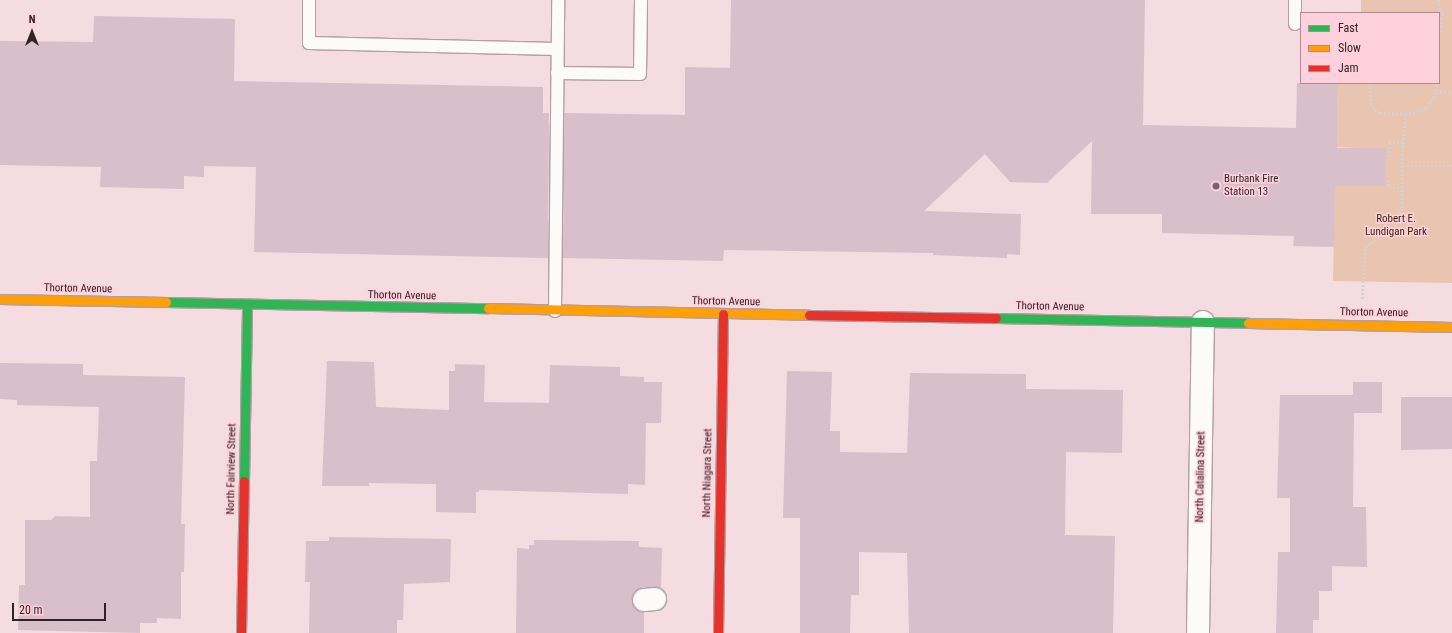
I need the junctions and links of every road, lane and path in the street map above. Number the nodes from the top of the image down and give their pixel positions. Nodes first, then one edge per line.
1 (309, 0) edge
2 (558, 0) edge
3 (641, 0) edge
4 (1295, 0) edge
5 (1438, 0) edge
6 (1295, 24) dead end
7 (1440, 29) edge
8 (557, 49) junction
9 (557, 73) junction
10 (1371, 84) edge
11 (1437, 84) edge
12 (1436, 91) junction
13 (1452, 94) edge
14 (1405, 114) junction
15 (1404, 143) junction
16 (1389, 157) dead end
17 (1402, 166) junction
18 (1452, 166) edge
19 (1389, 176) dead end
20 (1403, 188) junction
21 (0, 299) edge
22 (247, 304) junction
23 (555, 311) junction
24 (723, 314) junction
25 (1203, 322) junction
26 (1361, 325) junction
27 (1452, 326) edge
28 (241, 633) edge
29 (718, 633) edge
30 (1198, 633) edge

1 - 8 lane
2 - 8 lane
3 - 9 lane
4 - 6 lane
5 - 7 path
8 - 9 lane
9 - 23 lane
10 - 14 path
11 - 12 path
12 - 13 path
12 - 14 path
14 - 15 path
15 - 16 path
15 - 17 path
17 - 18 path
17 - 20 path
19 - 20 path
20 - 26 path
21 - 22 street, Thorton Avenue
22 - 23 street, Thorton Avenue
22 - 28 street, North Fairview Street
23 - 24 street, Thorton Avenue
24 - 25 street, Thorton Avenue
24 - 29 street, North Niagara Street
25 - 26 street, Thorton Avenue
25 - 30 street, North Catalina Street
26 - 27 street, Thorton Avenue

